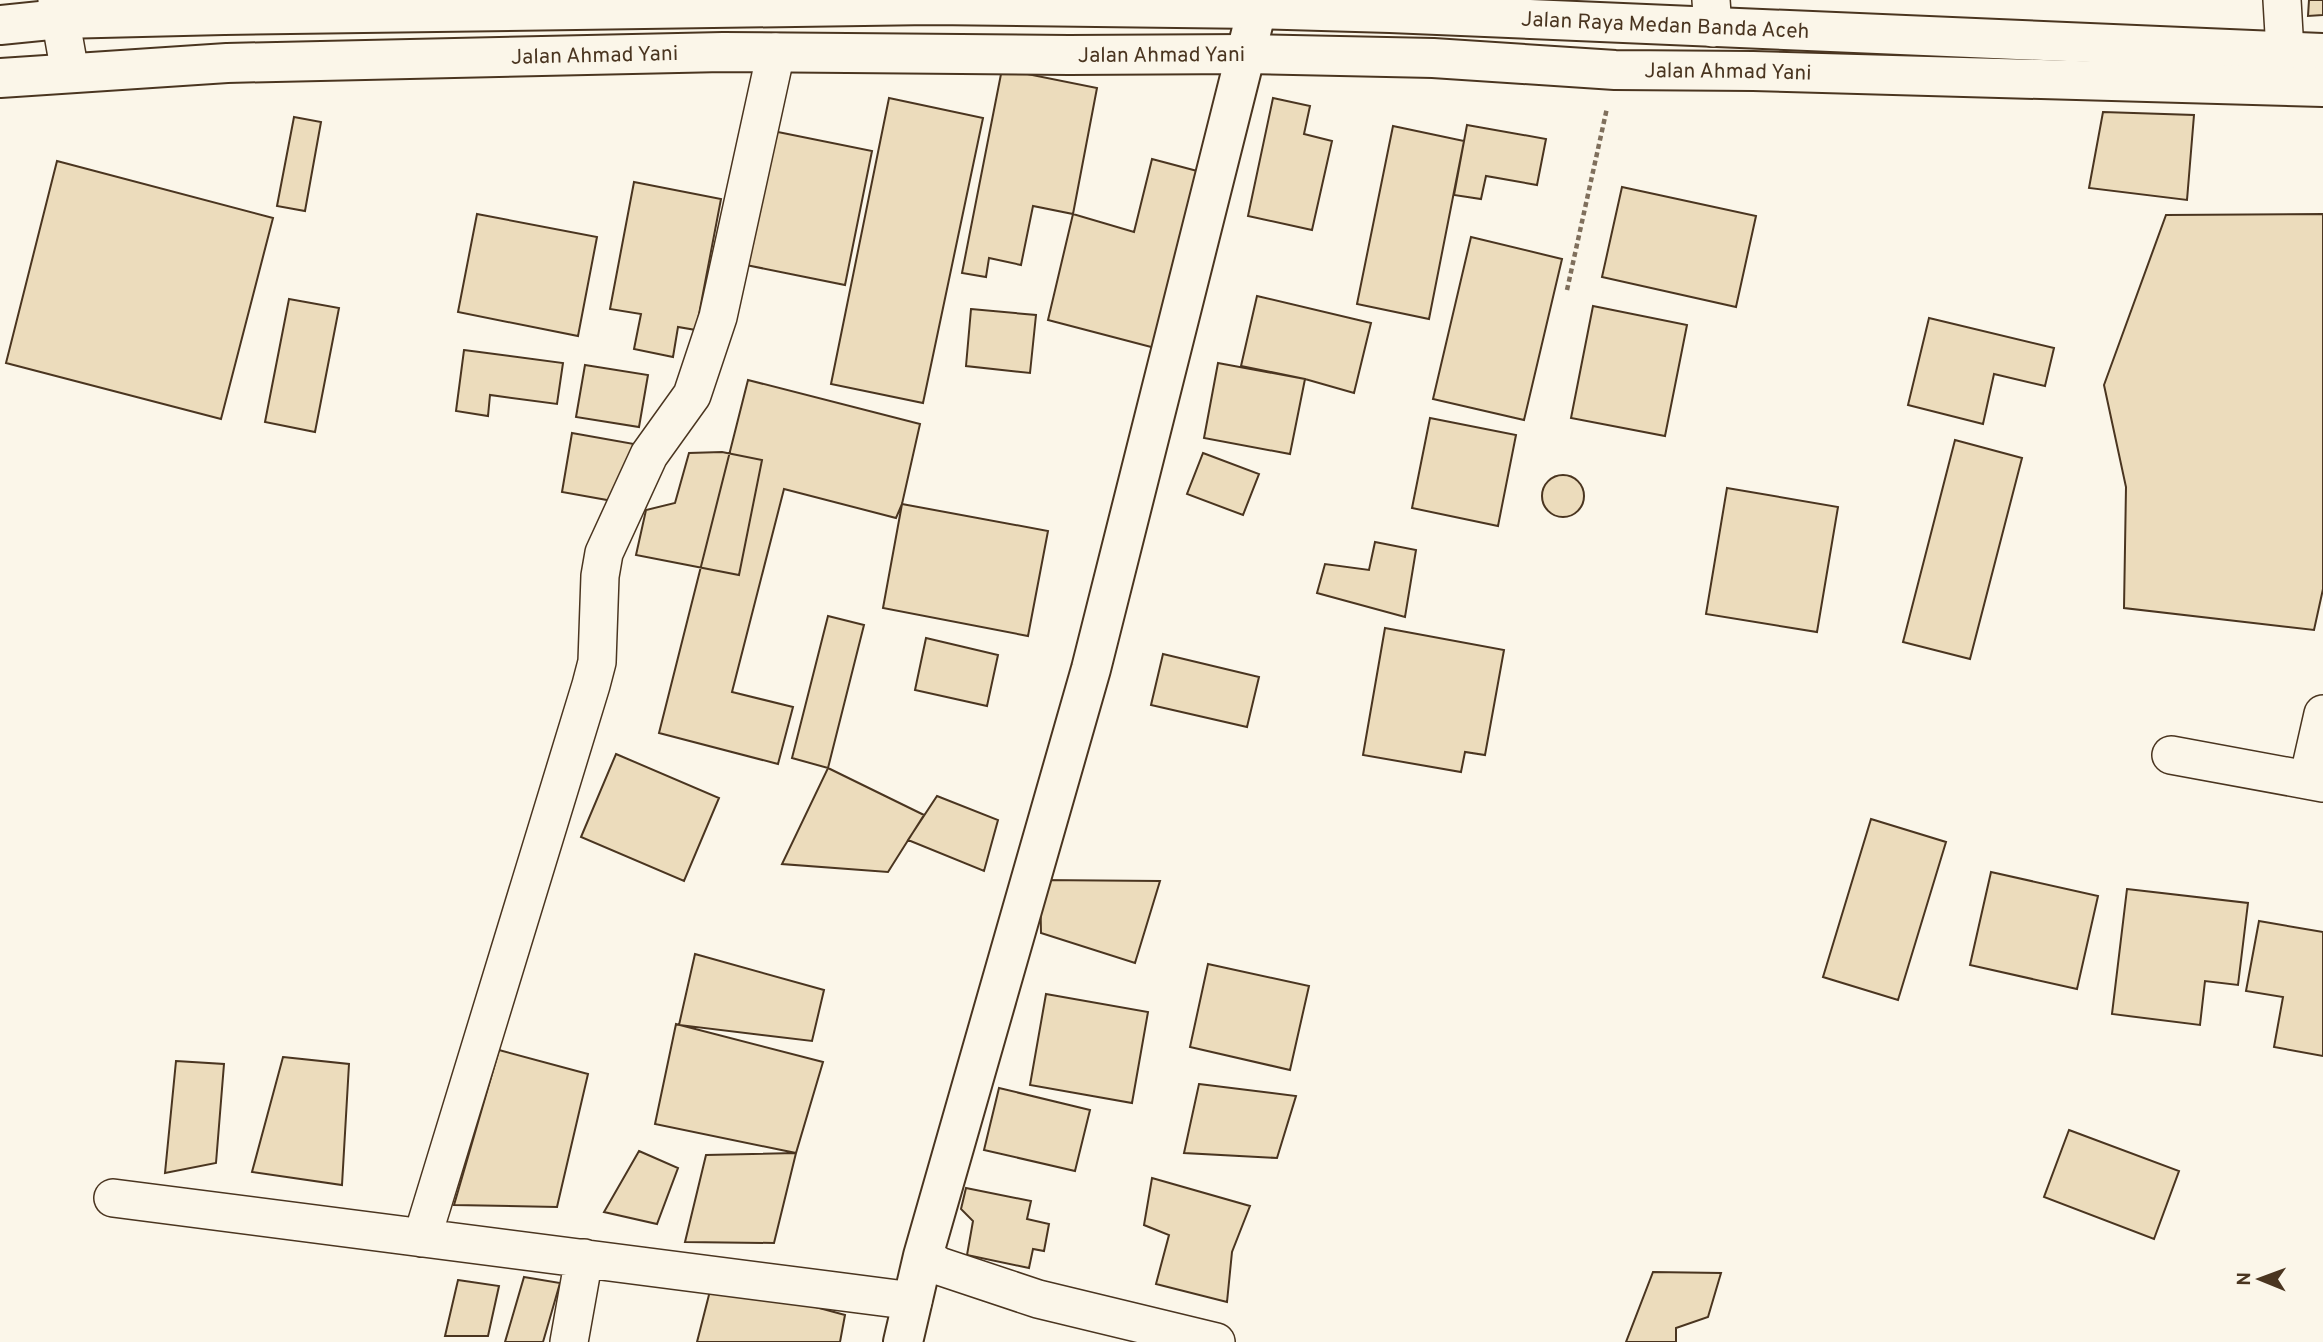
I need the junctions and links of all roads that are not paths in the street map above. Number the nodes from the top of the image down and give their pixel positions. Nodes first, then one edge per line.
1 (2282, 0) edge
2 (931, 2) edge
3 (1389, 7) edge
4 (1257, 9) junction
5 (58, 10) edge
6 (1712, 14) edge
7 (0, 25) edge
8 (2285, 51) junction
9 (776, 52) junction
10 (2323, 53) edge
11 (1246, 54) junction
12 (70, 73) junction
13 (0, 78) edge
14 (2323, 87) edge
15 (2323, 714) edge
16 (2171, 755) dead end
17 (2316, 782) edge
18 (113, 1198) dead end
19 (422, 1238) junction
20 (923, 1256) junction
21 (584, 1258) junction
22 (913, 1301) junction
23 (569, 1342) edge
24 (903, 1342) edge
25 (1216, 1342) edge

1 - 8 street
2 - 4 main road, Jalan Raya Medan Banda Aceh
2 - 5 main road, Jalan Raya Medan Banda Aceh
3 - 4 main road, Jalan Raya Medan Banda Aceh
3 - 6 main road, Jalan Raya Medan Banda Aceh
4 - 11 main road
5 - 7 main road, Jalan Raya Medan Banda Aceh
5 - 12 street
6 - 8 main road, Jalan Raya Medan Banda Aceh
8 - 10 main road, Jalan Raya Medan Banda Aceh
9 - 11 main road, Jalan Ahmad Yani
9 - 12 main road, Jalan Ahmad Yani
9 - 19 street
11 - 14 main road, Jalan Ahmad Yani
11 - 20 main road
12 - 13 main road, Jalan Ahmad Yani
15 - 17 street
16 - 17 street
18 - 19 street
19 - 21 street
20 - 22 main road
20 - 25 street
21 - 22 street
21 - 23 street
22 - 24 main road

